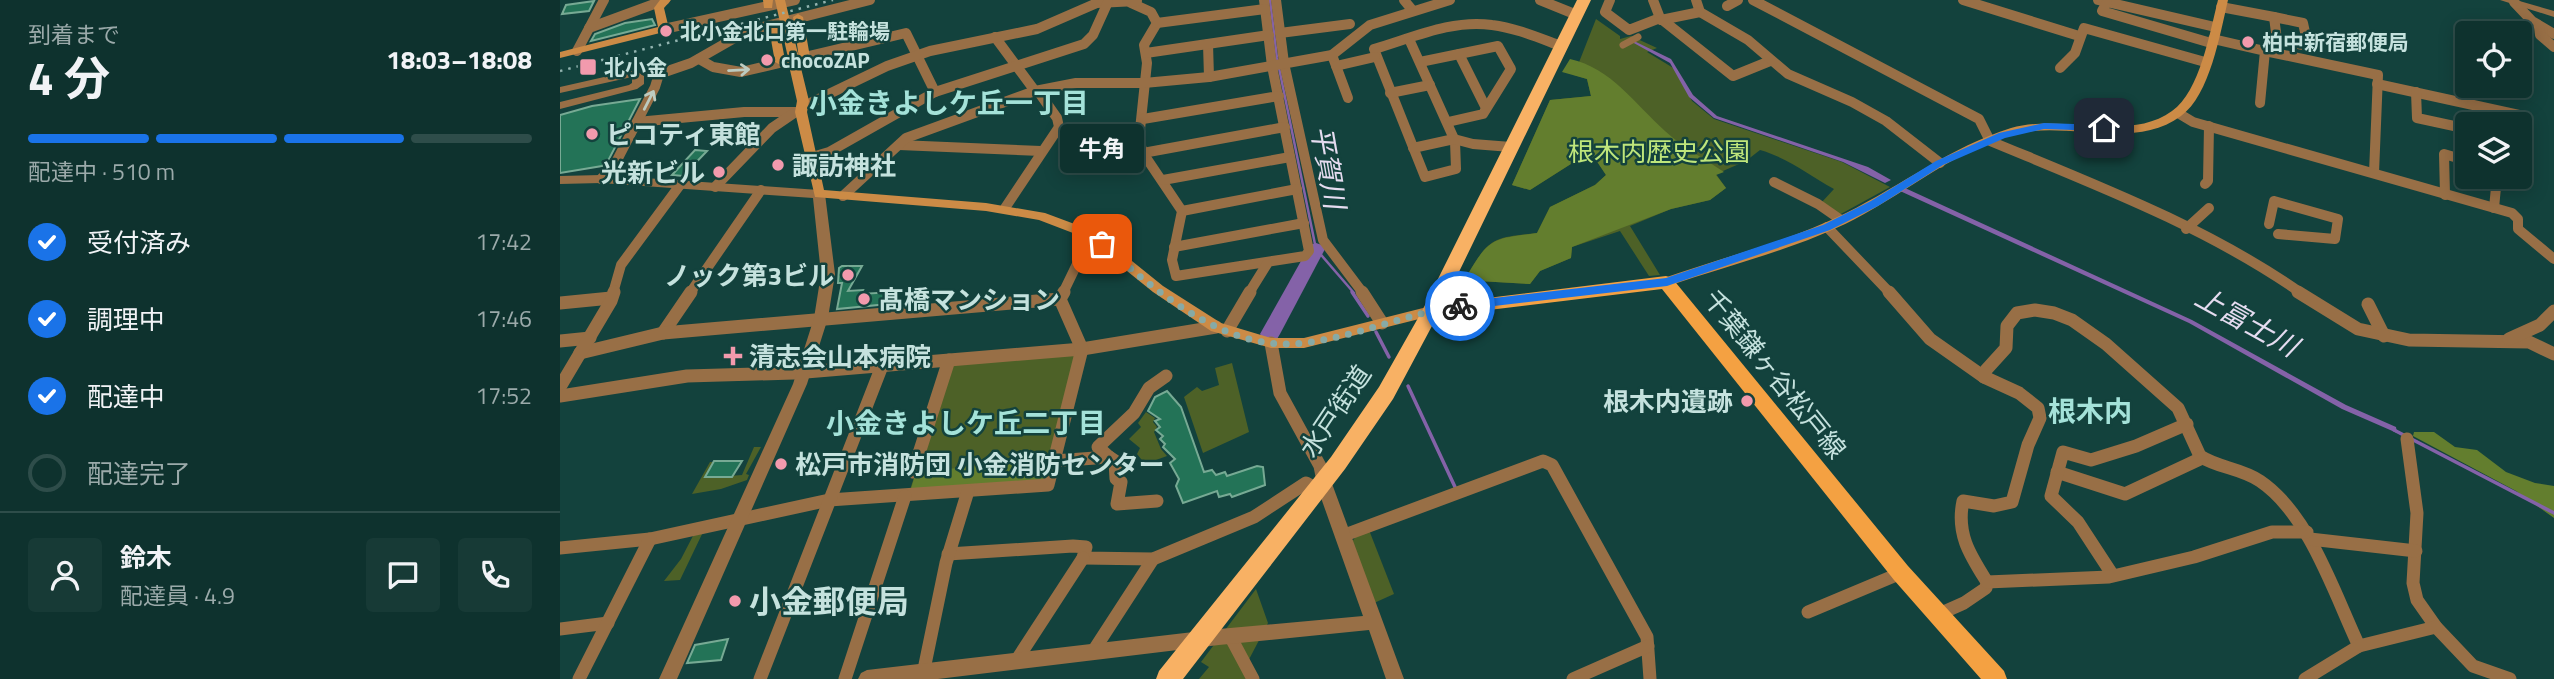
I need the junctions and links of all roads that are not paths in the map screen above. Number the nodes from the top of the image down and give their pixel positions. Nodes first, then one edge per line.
1 (604, 0) edge
2 (665, 0) edge
3 (780, 0) edge
4 (794, 0) edge
5 (870, 0) edge
6 (1276, 0) edge
7 (1404, 0) edge
8 (1450, 0) edge
9 (1540, 0) edge
10 (1610, 0) edge
11 (1653, 0) edge
12 (1696, 0) edge
13 (1738, 0) edge
14 (1753, 0) edge
15 (1963, 0) edge
16 (1135, 1) edge
17 (2102, 1) edge
18 (2510, 1) edge
19 (1108, 2) junction
20 (768, 3) edge
21 (2222, 4) edge
22 (1265, 5) edge
23 (1727, 6) dead end
24 (1580, 7) edge
25 (1413, 11) junction
26 (1700, 12) junction
27 (2554, 14) edge
28 (798, 17) junction
29 (2274, 17) dead end
30 (1661, 19) junction
31 (773, 23) junction
32 (1157, 23) junction
33 (1350, 24) dead end
34 (2539, 26) junction
35 (589, 28) junction
36 (664, 29) junction
37 (1518, 30) junction
38 (1275, 34) junction
39 (2554, 34) edge
40 (2079, 36) junction
41 (995, 37) junction
42 (1638, 37) dead end
43 (2213, 37) junction
44 (1409, 39) junction
45 (1208, 44) junction
46 (1623, 45) dead end
47 (1498, 46) junction
48 (1561, 46) junction
49 (2554, 47) edge
50 (577, 51) junction
51 (2265, 51) junction
52 (1146, 53) junction
53 (1459, 54) junction
54 (560, 55) edge
55 (1332, 55) junction
56 (917, 56) junction
57 (1375, 57) junction
58 (699, 59) junction
59 (798, 61) junction
60 (1770, 61) junction
61 (780, 62) junction
62 (1420, 62) junction
63 (2205, 62) junction
64 (1284, 64) junction
65 (1017, 66) junction
66 (1272, 66) junction
67 (1336, 66) junction
68 (2060, 68) dead end
69 (1209, 77) junction
70 (1144, 83) junction
71 (2377, 84) junction
72 (1430, 85) junction
73 (560, 90) edge
74 (1036, 91) junction
75 (935, 92) junction
76 (2416, 92) junction
77 (1390, 93) junction
78 (1279, 96) junction
79 (1348, 98) dead end
80 (2260, 103) dead end
81 (560, 106) edge
82 (1486, 108) junction
83 (800, 110) junction
84 (2502, 112) edge
85 (2178, 113) junction
86 (1143, 119) junction
87 (637, 122) junction
88 (1448, 122) junction
89 (2208, 126) junction
90 (2455, 126) edge
91 (1285, 127) junction
92 (1454, 139) junction
93 (1990, 141) junction
94 (899, 145) junction
95 (1511, 147) junction
96 (1413, 148) junction
97 (1041, 151) junction
98 (1143, 153) junction
99 (812, 157) junction
100 (1290, 157) junction
101 (2455, 157) edge
102 (1940, 163) junction
103 (2375, 173) junction
104 (601, 179) junction
105 (560, 180) edge
106 (1163, 180) junction
107 (1774, 182) dead end
108 (680, 184) junction
109 (2205, 184) dead end
110 (715, 187) junction
111 (1297, 189) junction
112 (2496, 189) edge
113 (761, 190) junction
114 (819, 194) junction
115 (2445, 195) junction
116 (843, 196) junction
117 (1005, 208) junction
118 (2209, 208) dead end
119 (2494, 208) junction
120 (1182, 211) junction
121 (1841, 220) junction
122 (1304, 223) junction
123 (2269, 224) dead end
124 (1827, 227) junction
125 (2186, 229) junction
126 (2278, 234) dead end
127 (1091, 235) junction
128 (1174, 247) junction
129 (2554, 259) edge
130 (1267, 264) junction
131 (1176, 276) junction
132 (1667, 282) junction
133 (1158, 289) junction
134 (611, 298) junction
135 (1060, 299) junction
136 (560, 303) edge
137 (2368, 304) dead end
138 (1432, 311) junction
139 (2554, 311) edge
140 (821, 318) junction
141 (1382, 323) junction
142 (1222, 329) junction
143 (663, 333) junction
144 (2384, 336) junction
145 (590, 338) junction
146 (2505, 340) junction
147 (560, 341) edge
148 (1270, 343) junction
149 (1082, 349) junction
150 (580, 354) junction
151 (2554, 354) edge
152 (949, 360) junction
153 (882, 366) junction
154 (804, 372) junction
155 (1166, 376) dead end
156 (1984, 377) junction
157 (560, 387) edge
158 (560, 396) edge
159 (2187, 424) junction
160 (2407, 439) dead end
161 (1109, 457) junction
162 (2202, 458) junction
163 (1054, 461) junction
164 (913, 472) dead end
165 (2057, 472) junction
166 (1320, 485) junction
167 (968, 491) junction
168 (905, 496) junction
169 (829, 500) junction
170 (1157, 501) dead end
171 (740, 519) junction
172 (1342, 536) junction
173 (2308, 536) junction
174 (650, 539) junction
175 (560, 548) edge
176 (2416, 551) junction
177 (948, 554) junction
178 (1083, 558) junction
179 (1153, 559) junction
180 (1901, 573) junction
181 (2112, 574) junction
182 (1987, 582) junction
183 (1808, 612) dead end
184 (1937, 615) junction
185 (1373, 620) junction
186 (608, 623) junction
187 (2436, 627) junction
188 (560, 629) edge
189 (1230, 636) junction
190 (1198, 641) junction
191 (1648, 646) junction
192 (2359, 646) junction
193 (1092, 653) junction
194 (1016, 661) junction
195 (2473, 673) edge
196 (923, 676) edge
197 (579, 679) edge
198 (668, 679) edge
199 (760, 679) edge
200 (845, 679) edge
201 (867, 679) edge
202 (1168, 679) edge
203 (1253, 679) edge
204 (1395, 679) edge
205 (1573, 679) edge
206 (1650, 679) edge
207 (1996, 679) edge
208 (2305, 679) edge
209 (2510, 679) edge

1 - 35 street
2 - 35 street
2 - 36 main road
3 - 59 main road
4 - 20 street
5 - 28 street
6 - 38 street
7 - 25 street
8 - 25 street
9 - 24 street
10 - 30 street
11 - 30 street
12 - 26 street
13 - 23 street
14 - 93 street
15 - 40 street
16 - 19 street
16 - 32 street
17 - 43 street
17 - 43 street
18 - 27 street
18 - 34 street
19 - 41 street
19 - 65 street
20 - 36 street
21 - 29 street
21 - 43 main road
22 - 32 street
22 - 38 street
24 - 48 highway, 水戸街道
25 - 55 street
26 - 30 street
26 - 60 street
28 - 31 street
28 - 59 main road
30 - 60 street
31 - 58 street
31 - 61 main road
32 - 52 street
33 - 38 street
34 - 39 street
34 - 49 street
35 - 50 street
36 - 50 main road
37 - 44 street
37 - 47 street
37 - 48 street
38 - 45 street
38 - 64 street
38 - 66 street
40 - 63 street
40 - 68 street
41 - 56 street
41 - 65 street
42 - 46 street
43 - 51 street
43 - 63 main road
44 - 57 street
44 - 62 street
45 - 52 street
45 - 69 street
47 - 53 street
47 - 82 street
48 - 95 highway, 水戸街道
50 - 54 main road
51 - 71 street
51 - 80 street
52 - 70 street
53 - 62 street
53 - 82 street
55 - 64 street
55 - 67 street
56 - 59 street
56 - 75 street
56 - 83 street
57 - 67 street
57 - 77 street
58 -> 61 street
87 -> 58 street
59 - 61 main road
59 - 83 main road
60 - 102 street
62 - 72 street
63 - 85 main road
64 - 66 street
64 - 141 street
65 - 74 street
65 - 75 street
66 - 69 street
66 - 78 street
67 - 79 street
69 - 70 street
70 - 74 street
70 - 86 street
71 - 76 street
71 - 103 street
72 - 77 street
72 - 88 street
73 - 81 street
74 - 94 street
74 - 97 street
75 - 99 street
76 - 84 street
76 - 90 street
77 - 96 street
78 - 86 street
78 - 91 street
82 - 88 street
83 - 87 street
83 - 99 main road
83 - 110 street
85 - 89 street
85 - 93 main road
86 - 98 street
87 - 104 street
88 - 92 street
89 - 103 street
89 - 109 street
91 - 98 street
91 - 100 street
92 - 95 street
92 - 96 street
92 - 96 street
93 - 102 main road
93 - 125 street
94 - 97 street
94 - 116 street
95 - 138 highway, 水戸街道
97 - 117 street
98 - 106 street
99 - 114 main road
100 - 106 street
100 - 111 street
101 - 115 street
102 - 121 main road
103 - 115 street
104 - 105 street
104 - 108 street
106 - 120 street
107 - 121 street
108 - 110 street
108 - 134 street
110 - 113 street
111 - 120 street
111 - 122 street
112 - 119 street
113 - 114 street
113 - 143 street
114 - 116 main road
114 - 140 street
115 - 119 street
116 - 117 main road
117 - 127 main road
118 - 125 street
119 - 129 street
120 - 128 street
121 - 124 main road
122 - 128 street
122 - 130 street
123 - 126 street
124 - 132 main road
124 - 156 street
125 - 144 street
127 - 133 main road
127 - 135 street
128 - 131 street
130 - 131 street
130 - 142 street
131 - 133 street
132 - 138 main road, 千葉鎌ヶ谷松戸線
132 - 180 main road, 千葉鎌ヶ谷松戸線
133 - 142 main road
134 - 136 street
134 - 145 street
135 - 140 street
135 - 149 street
137 - 144 street
138 - 141 main road
138 - 166 highway, 水戸街道
139 - 146 street
140 - 143 street
140 - 154 street
141 - 148 main road
142 - 148 main road
142 - 149 street
143 - 150 street
144 - 146 street
145 - 147 street
145 - 150 street
146 - 151 street
148 - 166 street
149 - 152 street
149 - 163 street
150 - 157 street
152 - 153 street
152 - 164 street
153 - 154 street
153 - 169 street
154 - 158 street
154 - 171 street
155 - 161 street
156 - 159 street
156 - 182 street
159 - 162 street
159 - 165 street
160 - 176 street
161 - 163 street
161 - 170 street
162 - 165 street
162 - 173 street
163 - 167 street
165 - 181 street
166 - 172 street
166 - 179 street
166 - 190 highway, 水戸街道
167 - 168 street
167 - 177 street
168 - 169 street
168 - 200 street
169 - 171 street
169 - 199 street
171 - 174 street
171 - 198 street
172 - 185 street
172 - 191 street
173 - 176 street
173 - 181 street
173 - 192 street
174 - 175 street
174 - 186 street
176 - 187 street
177 - 178 street
177 - 196 street
178 - 179 street
178 - 194 street
179 - 193 street
180 - 183 street
180 - 184 main road, 千葉鎌ヶ谷松戸線
181 - 182 street
182 - 184 street
184 - 207 main road, 千葉鎌ヶ谷松戸線
185 - 189 street
185 - 204 street
186 - 188 street
186 - 197 street
187 - 192 street
187 - 195 street
189 - 190 street
189 - 203 street
190 - 193 street
190 - 202 highway, 水戸街道
191 - 205 street
191 - 206 street
192 - 208 street
193 - 194 street
194 - 196 street
195 - 209 street
196 - 201 street

